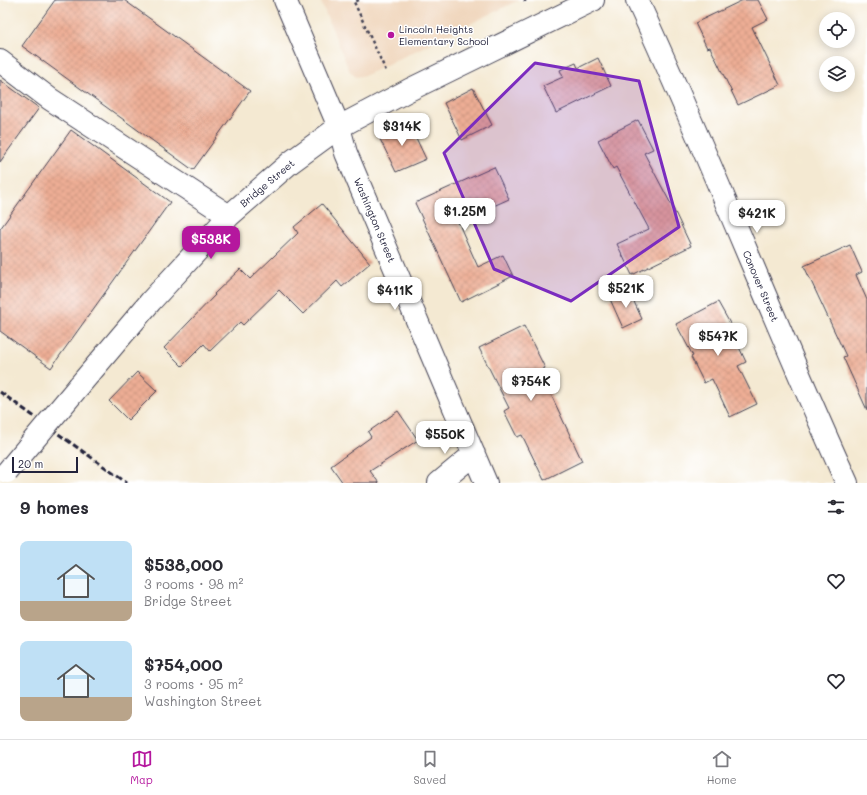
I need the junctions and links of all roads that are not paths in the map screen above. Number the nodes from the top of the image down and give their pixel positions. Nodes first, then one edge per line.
1 (285, 0) edge
2 (593, 0) edge
3 (637, 0) edge
4 (0, 61) edge
5 (339, 127) junction
6 (229, 216) junction
7 (474, 454) junction
8 (3, 476) edge
9 (439, 483) edge
10 (486, 483) edge
11 (847, 483) edge

1 - 5 street, Washington Street
2 - 5 street, Bridge Street
3 - 11 street, Conover Street
4 - 6 street
5 - 6 street, Bridge Street
5 - 7 street, Washington Street
6 - 8 street, Bridge Street, bridge
7 - 9 street
7 - 10 street, Washington Street

